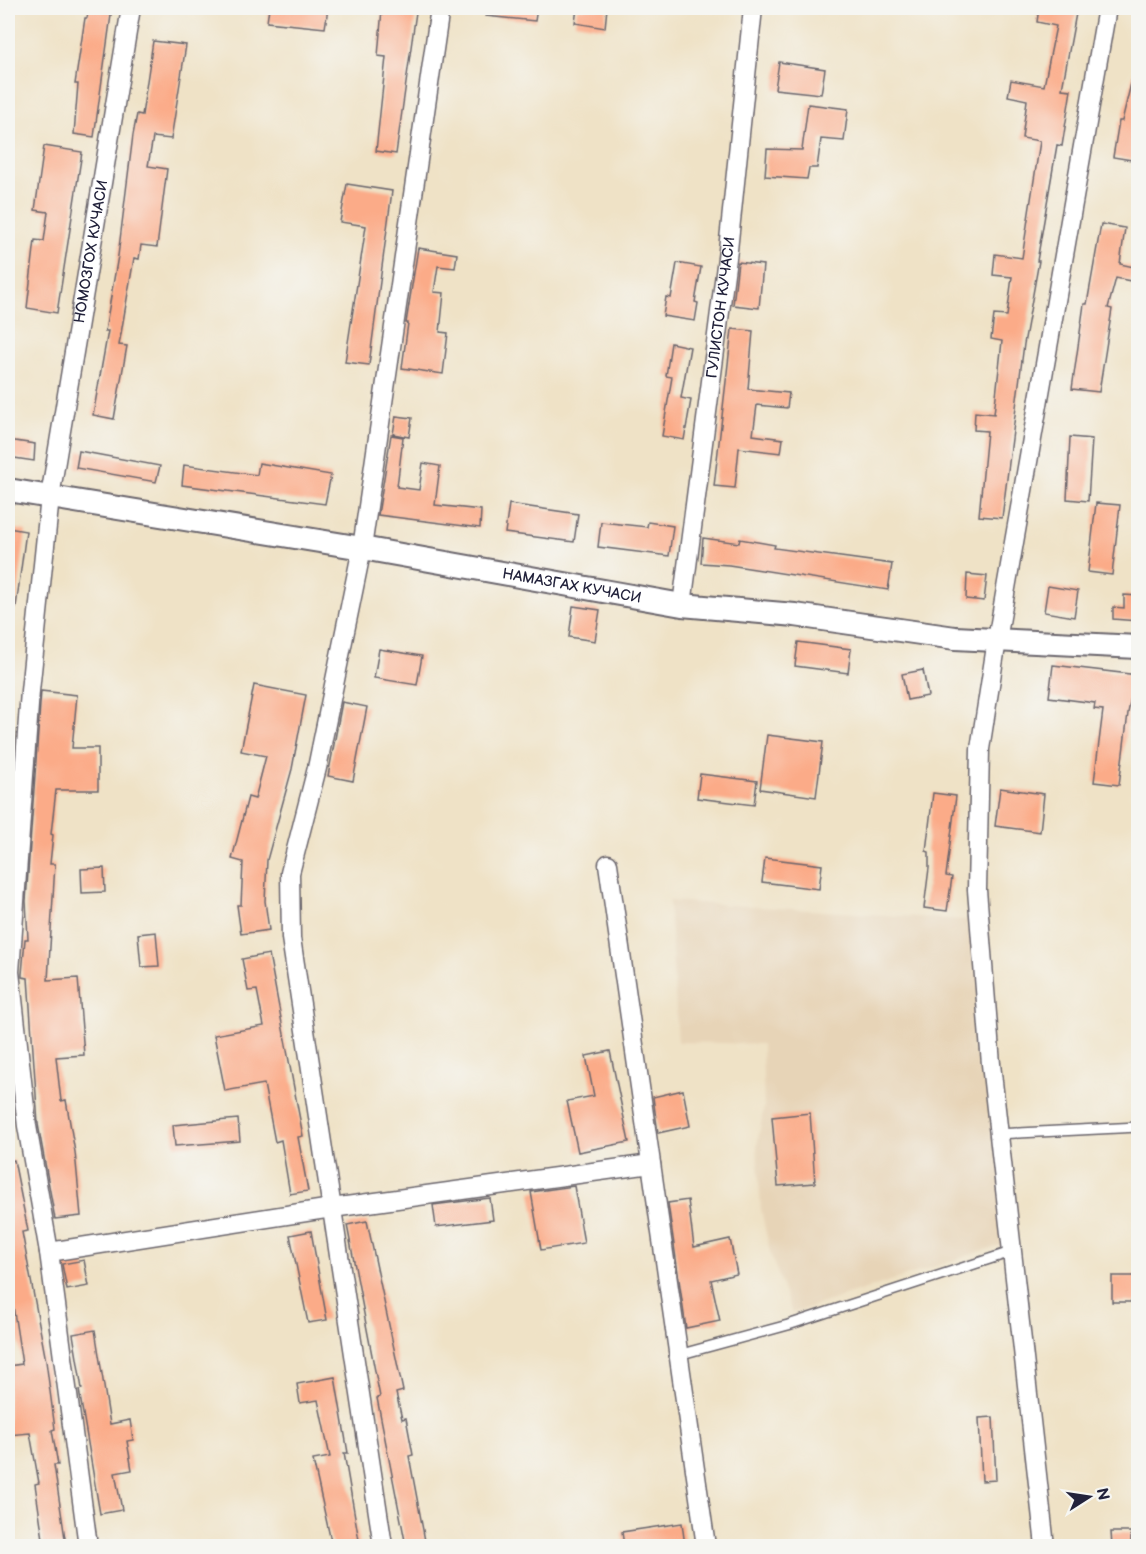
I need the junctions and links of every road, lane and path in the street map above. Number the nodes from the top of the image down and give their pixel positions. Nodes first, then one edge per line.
1 (131, 8) edge
2 (440, 8) edge
3 (753, 8) edge
4 (1107, 8) edge
5 (8, 490) edge
6 (51, 497) junction
7 (362, 548) junction
8 (682, 605) junction
9 (997, 640) junction
10 (1138, 647) edge
11 (608, 864) dead end
12 (1138, 1127) edge
13 (997, 1134) junction
14 (651, 1164) junction
15 (332, 1208) junction
16 (49, 1252) junction
17 (1011, 1252) junction
18 (678, 1354) junction
19 (88, 1546) edge
20 (383, 1546) edge
21 (706, 1546) edge
22 (1045, 1546) edge

1 - 6 street, НОМОЗГОХ КУЧАСИ
2 - 7 street
3 - 8 street, ГУЛИСТОН КУЧАСИ
4 - 9 street
5 - 6 street, НАМАЗГАХ КУЧАСИ
6 - 7 street, НАМАЗГАХ КУЧАСИ
6 - 16 street, НОМОЗГОХ КУЧАСИ
7 - 8 street, НАМАЗГАХ КУЧАСИ
7 - 15 street
8 - 9 street, НАМАЗГАХ КУЧАСИ
9 - 10 street, НАМАЗГАХ КУЧАСИ
9 - 13 street
11 - 14 street
12 - 13 lane
13 - 17 street
14 - 15 street
14 - 18 street
15 - 16 street
15 - 20 street
16 - 19 street, НОМОЗГОХ КУЧАСИ
17 - 18 lane
17 - 22 street
18 - 21 street

